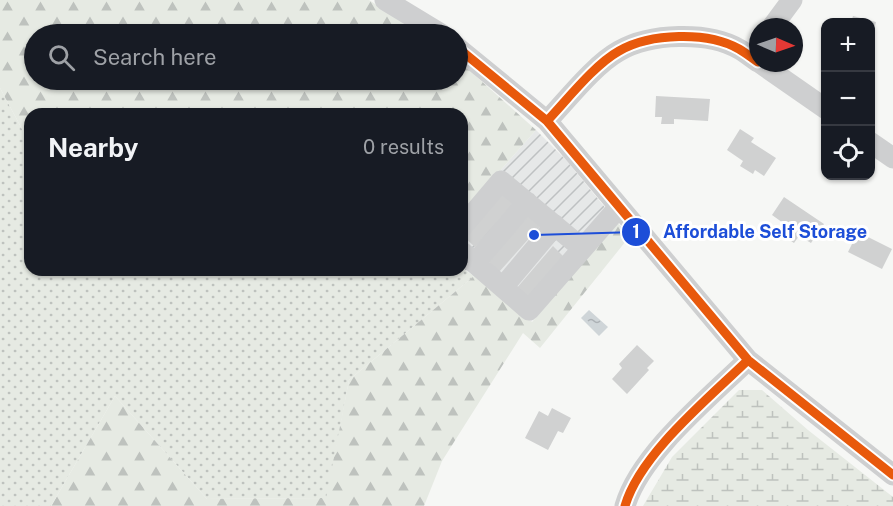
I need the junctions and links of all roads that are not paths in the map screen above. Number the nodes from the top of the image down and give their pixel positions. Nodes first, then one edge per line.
1 (386, 0) edge
2 (792, 0) edge
3 (779, 18) edge
4 (425, 24) edge
5 (749, 54) edge
6 (468, 56) edge
7 (776, 72) edge
8 (821, 106) edge
9 (547, 122) junction
10 (875, 145) edge
11 (893, 158) edge
12 (527, 202) junction
13 (619, 207) junction
14 (468, 220) edge
15 (555, 225) junction
16 (582, 248) junction
17 (469, 257) edge
18 (503, 287) junction
19 (748, 360) junction
20 (893, 475) edge
21 (625, 506) edge

1 - 4 street
2 - 3 street
5 - 9 street
6 - 9 street
7 - 8 street
9 - 13 street
10 - 11 street
12 - 14 street
12 - 15 street
12 - 17 street
13 - 16 street
13 - 19 street
15 - 16 street
15 - 18 street
16 - 18 street
17 - 18 street
19 - 20 street
19 - 21 street

